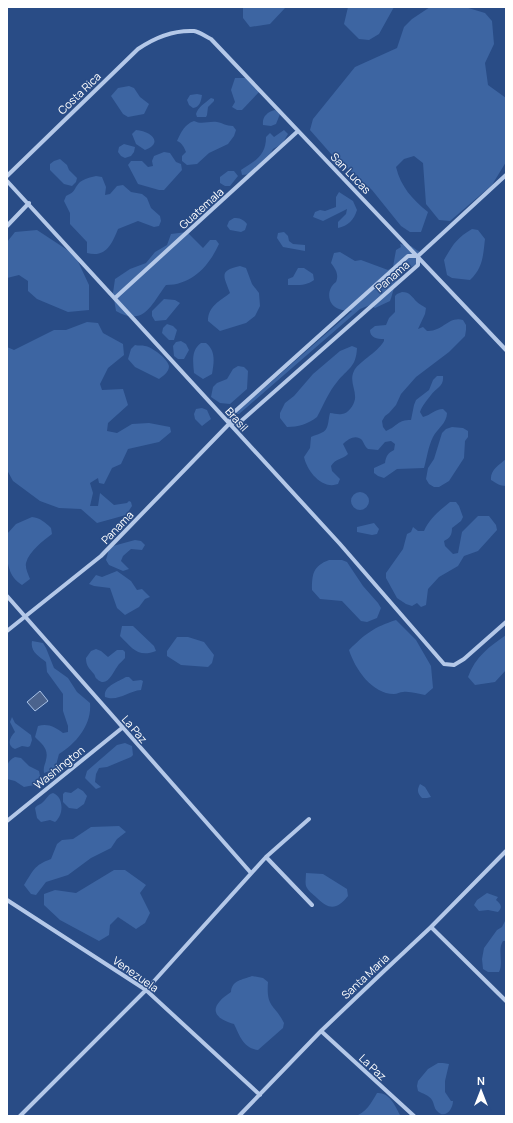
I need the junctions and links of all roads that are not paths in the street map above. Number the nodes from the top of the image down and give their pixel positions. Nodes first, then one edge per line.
1 (171, 34) joint
2 (298, 131) junction
3 (506, 175) edge
4 (7, 176) edge
5 (7, 181) edge
6 (29, 203) junction
7 (7, 226) edge
8 (418, 256) junction
9 (115, 298) junction
10 (506, 350) edge
11 (229, 424) junction
12 (7, 596) edge
13 (25, 617) junction
14 (506, 622) edge
15 (7, 631) edge
16 (122, 728) junction
17 (309, 819) dead end
18 (7, 821) edge
19 (506, 851) edge
20 (266, 857) junction
21 (251, 873) junction
22 (7, 900) edge
23 (312, 905) dead end
24 (431, 927) junction
25 (146, 990) junction
26 (506, 1001) edge
27 (321, 1031) junction
28 (260, 1095) junction
29 (20, 1116) edge
30 (239, 1116) edge
31 (414, 1116) edge

1 - 2 street, San Lucas
1 - 4 street, Costa Rica
2 - 8 street, San Lucas
2 - 9 street, Guatemala
3 - 8 street
5 - 6 street, Brasil
6 - 7 street
6 - 9 street, Brasil
8 - 10 street, San Lucas
8 - 11 street, Panama
8 - 11 street, Panama
9 - 11 street, Brasil
11 - 13 street, Panama
11 - 14 street, Brasil
12 - 13 street, La Paz
13 - 15 street, Panama
13 - 16 street, La Paz
16 - 18 street, Washington
16 - 21 street, La Paz
17 - 20 street
19 - 24 street, Santa Maria
20 - 21 street
20 - 23 street
21 - 25 street
22 - 25 street, Venezuela
24 - 26 street
24 - 27 street, Santa Maria
25 - 28 street, Venezuela
25 - 29 street
27 - 28 street, Santa Maria
27 - 31 street, La Paz
28 - 30 street, Santa Maria

